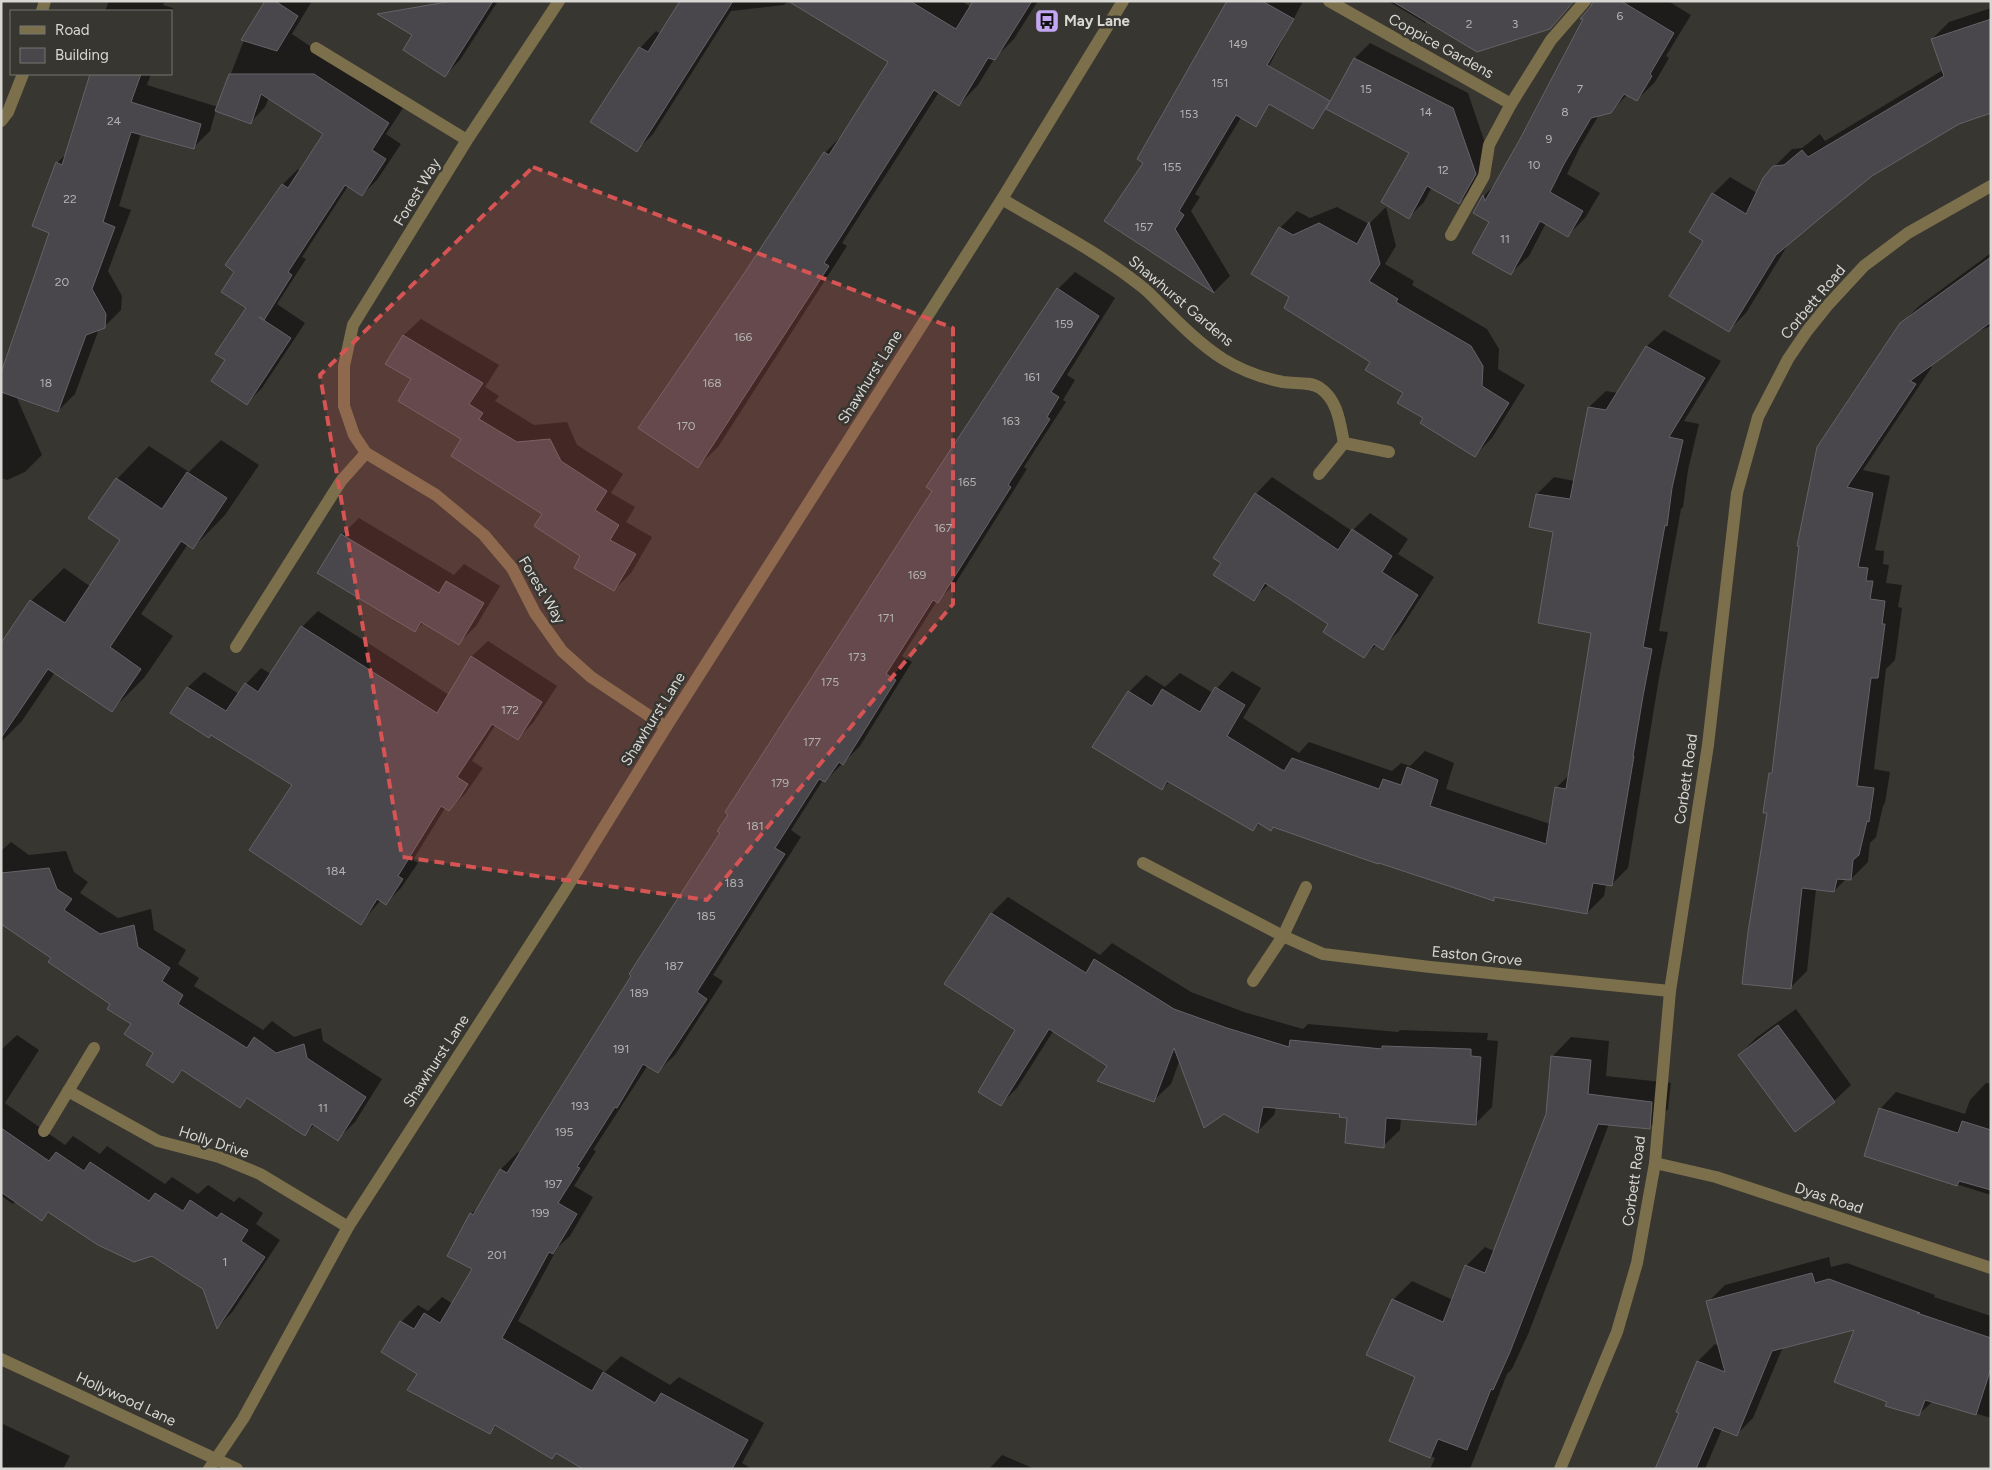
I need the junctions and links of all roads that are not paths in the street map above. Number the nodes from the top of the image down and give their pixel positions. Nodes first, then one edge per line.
1 (559, 1) edge
2 (1124, 1) edge
3 (1329, 1) edge
4 (1585, 1) edge
5 (316, 48) dead end
6 (23, 75) edge
7 (1511, 104) junction
8 (1, 121) edge
9 (467, 140) junction
10 (1991, 186) edge
11 (1002, 199) junction
12 (1451, 235) dead end
13 (1344, 443) junction
14 (1388, 452) dead end
15 (366, 453) junction
16 (1319, 474) dead end
17 (236, 647) dead end
18 (666, 727) junction
19 (1143, 863) dead end
20 (1306, 887) dead end
21 (1283, 936) junction
22 (1253, 981) dead end
23 (1670, 992) junction
24 (94, 1048) dead end
25 (68, 1091) junction
26 (44, 1131) dead end
27 (1655, 1163) junction
28 (348, 1228) junction
29 (1991, 1268) edge
30 (1, 1359) edge
31 (213, 1463) edge
32 (237, 1469) edge
33 (1560, 1469) edge

1 - 9 street, Forest Way
2 - 11 street, Shawhurst Lane
3 - 7 street, Coppice Gardens
4 - 7 street
5 - 9 street
6 - 8 street
7 - 12 street
9 - 15 street, Forest Way
10 - 23 street, Corbett Road
11 - 13 street, Shawhurst Gardens
11 - 18 street, Shawhurst Lane
13 - 14 street
13 - 16 street
15 - 17 street
15 - 18 street, Forest Way
18 - 28 street, Shawhurst Lane
19 - 21 street, Easton Grove
20 - 21 street
21 - 22 street
21 - 23 street, Easton Grove
23 - 27 street, Corbett Road
24 - 25 street
25 - 26 street
25 - 28 street, Holly Drive
27 - 29 street, Dyas Road
27 - 33 street, Corbett Road
28 - 31 street, Shawhurst Lane
30 - 31 street, Hollywood Lane
31 - 32 street, Hollywood Lane

